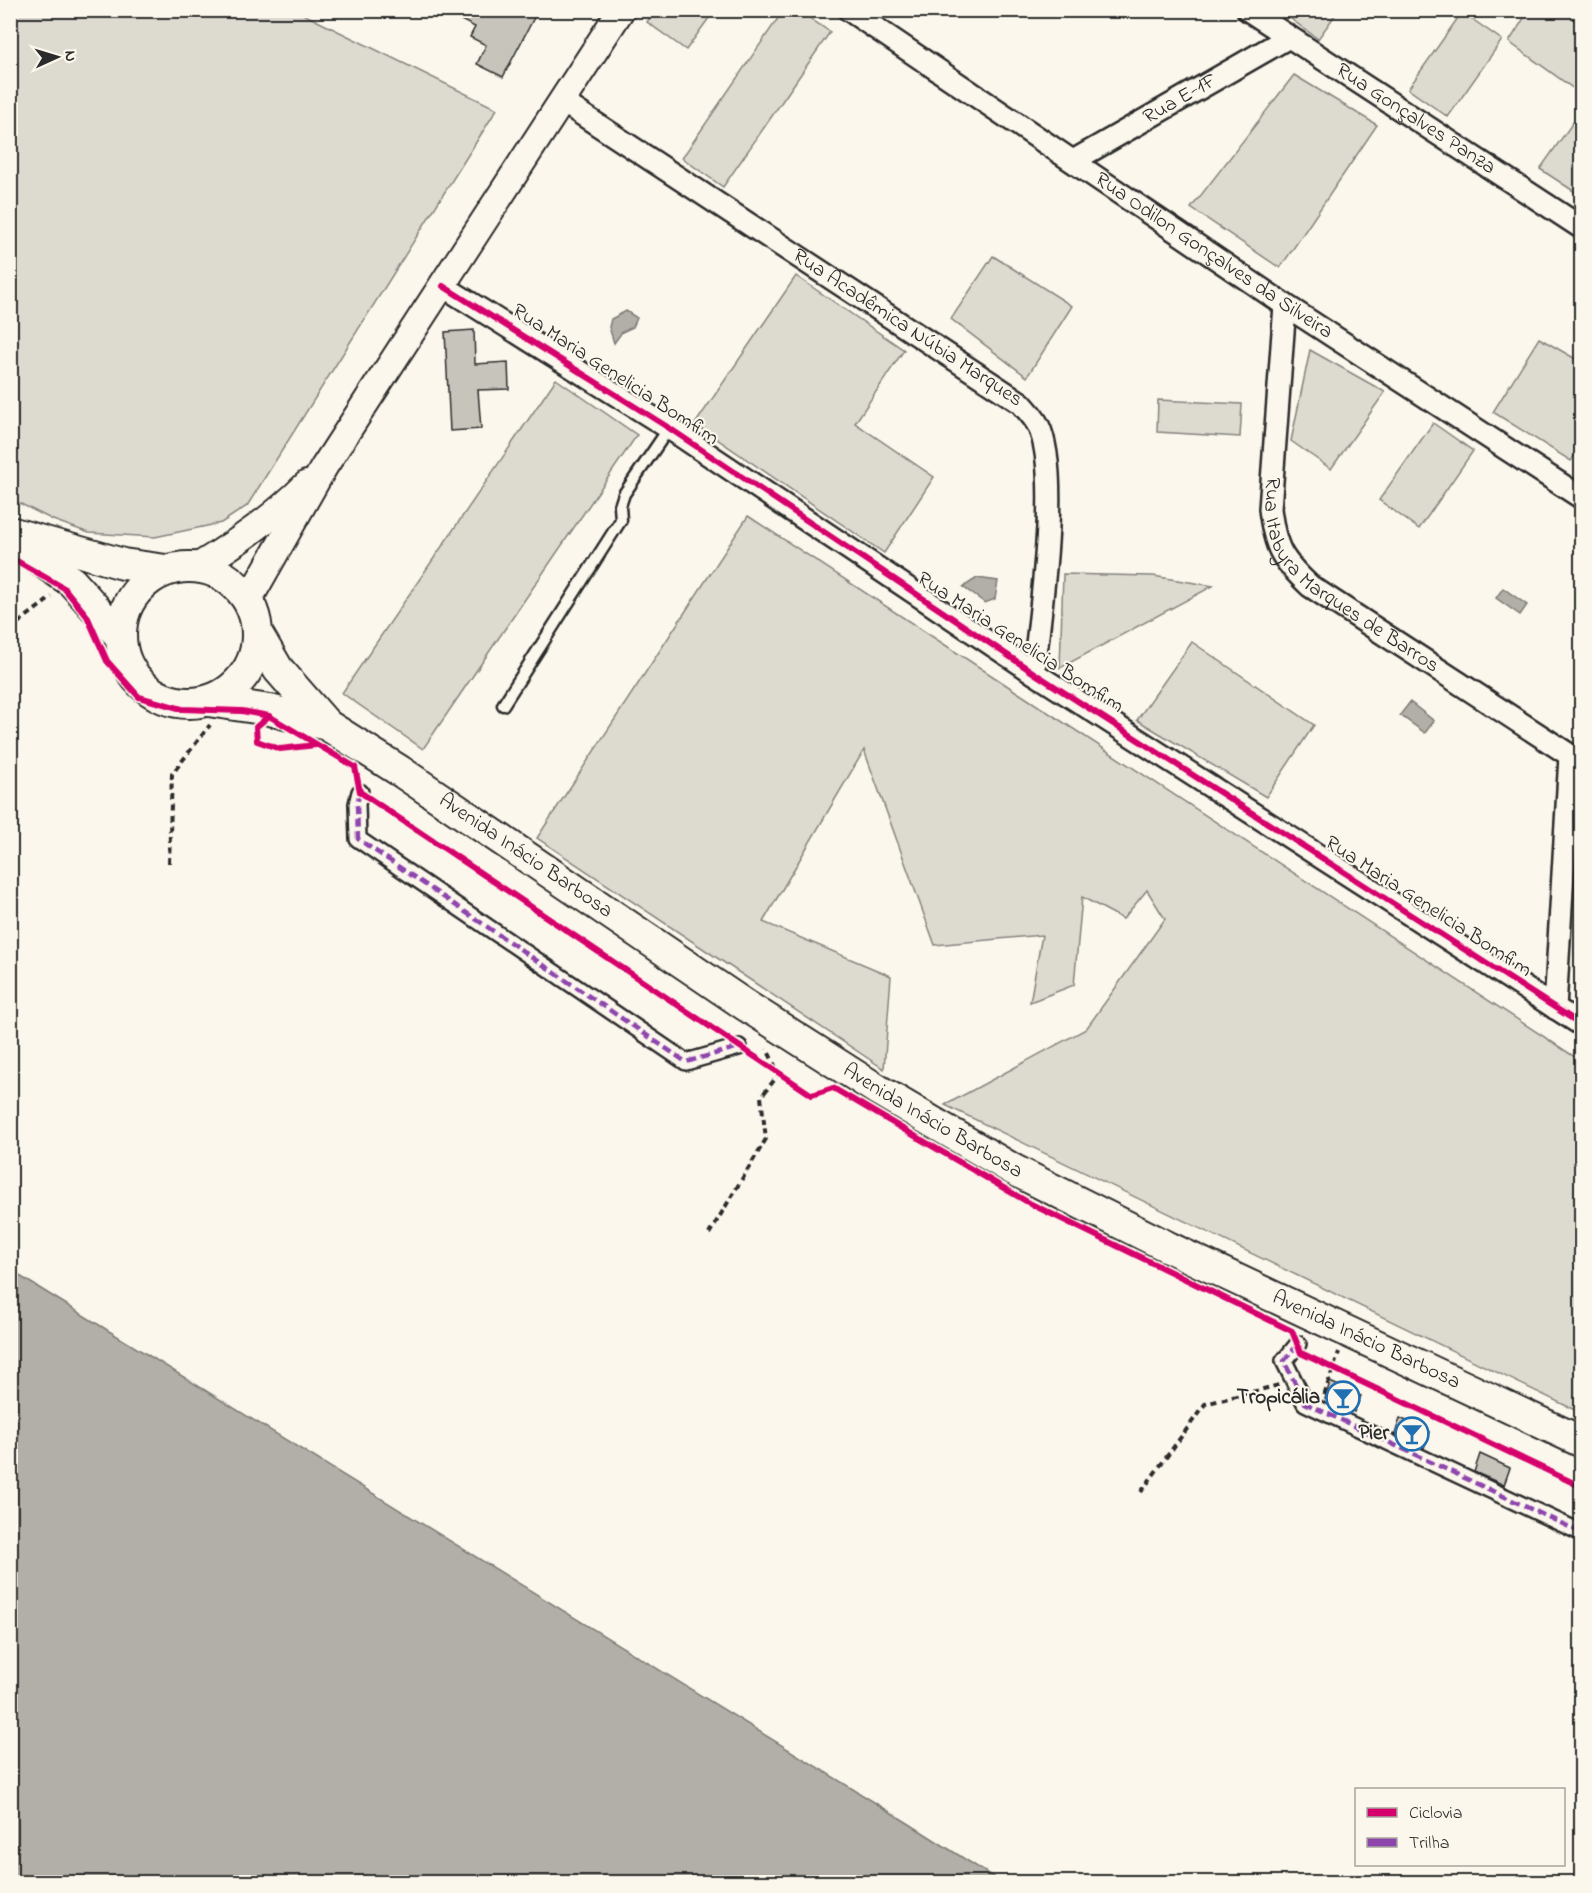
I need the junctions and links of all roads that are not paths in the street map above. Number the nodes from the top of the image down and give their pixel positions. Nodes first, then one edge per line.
1 (849, 10) edge
2 (1248, 10) edge
3 (614, 14) edge
4 (1289, 37) junction
5 (563, 102) junction
6 (1073, 161) junction
7 (1581, 228) edge
8 (443, 286) junction
9 (1285, 305) junction
10 (669, 428) junction
11 (324, 467) junction
12 (1581, 498) edge
13 (10, 532) edge
14 (10, 540) edge
15 (197, 567) junction
16 (166, 570) junction
17 (248, 601) junction
18 (257, 633) junction
19 (120, 636) junction
20 (1034, 673) junction
21 (502, 705) dead end
22 (211, 710) junction
23 (327, 725) junction
24 (1576, 759) edge
25 (360, 792) dead end
26 (1555, 1008) junction
27 (1581, 1025) edge
28 (739, 1047) road end
29 (1298, 1344) road end
30 (1581, 1442) edge
31 (1581, 1533) edge

1 - 6 street, Rua Odilon Gonçalves da Silveira
2 - 4 street, Rua Gonçalves Panza
3 - 5 street
4 - 6 street, Rua E-1F
4 - 7 street, Rua Gonçalves Panza
5 - 8 street
5 - 20 street, Rua Acadêmica Núbia Marques
6 - 9 street, Rua Odilon Gonçalves da Silveira
8 - 10 street, Rua Maria Genelicia Bomfim
8 - 11 street
9 - 12 street, Rua Odilon Gonçalves da Silveira
9 - 24 street, Rua Itabyra Marques de Barros
10 - 20 street, Rua Maria Genelicia Bomfim
10 - 21 lane
11 - 15 street
11 - 17 street
13 - 16 main road
14 - 19 main road
15 - 16 main road
15 - 17 main road
16 - 19 main road
17 - 18 main road
18 - 22 main road
18 - 23 main road, Avenida Inácio Barbosa
19 - 22 main road
20 - 26 street, Rua Maria Genelicia Bomfim
22 - 23 main road, Avenida Inácio Barbosa
23 - 30 main road, Avenida Inácio Barbosa
24 - 26 street
25 - 28 street
26 - 27 street, Rua Maria Genelicia Bomfim
29 - 31 street

